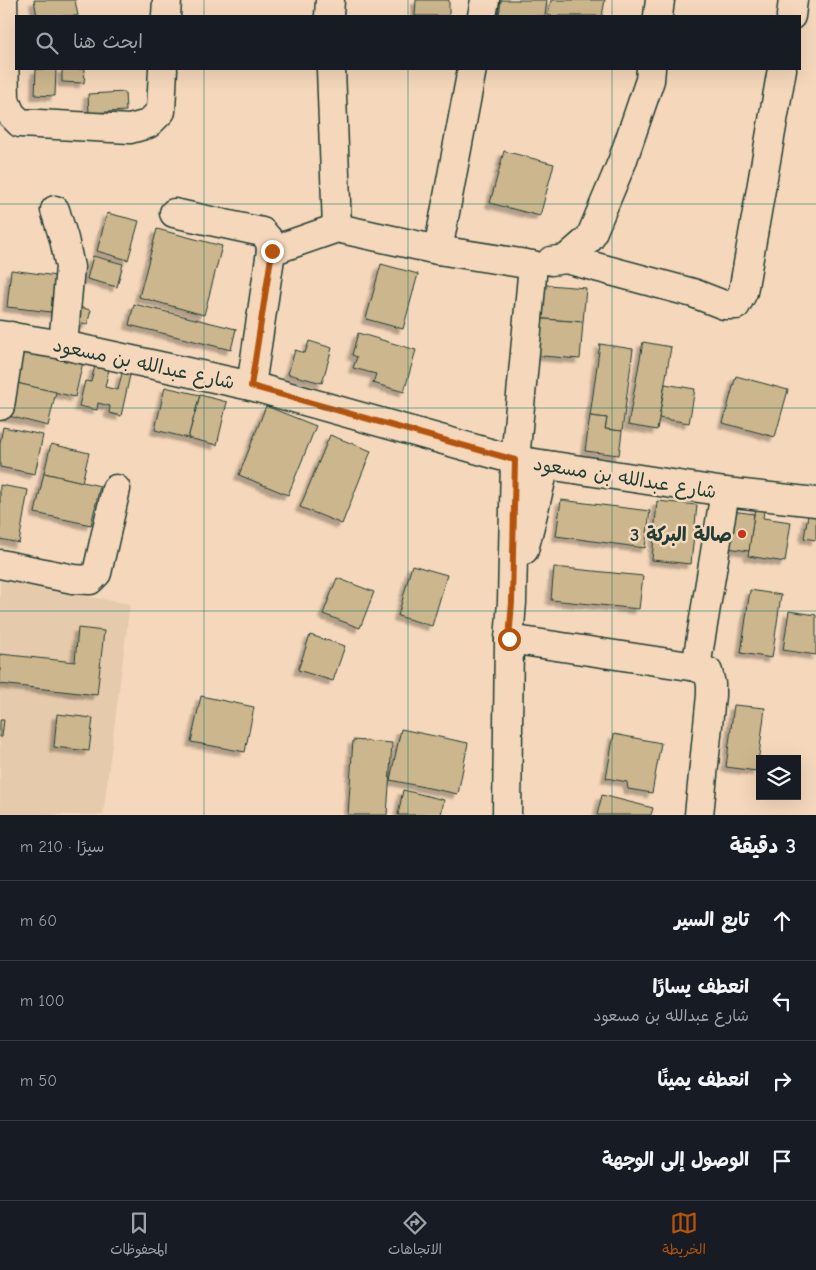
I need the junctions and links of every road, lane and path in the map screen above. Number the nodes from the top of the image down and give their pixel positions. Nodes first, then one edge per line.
1 (3, 0) edge
2 (167, 0) edge
3 (330, 0) edge
4 (485, 0) edge
5 (660, 0) edge
6 (793, 0) edge
7 (166, 15) edge
8 (329, 15) edge
9 (482, 15) edge
10 (658, 15) edge
11 (790, 15) edge
12 (163, 70) edge
13 (331, 70) edge
14 (472, 70) edge
15 (651, 70) edge
16 (782, 70) edge
17 (54, 210) dead end
18 (174, 213) dead end
19 (337, 228) junction
20 (438, 250) junction
21 (272, 251) junction
22 (566, 259) junction
23 (532, 264) junction
24 (6, 335) edge
25 (63, 345) junction
26 (251, 386) junction
27 (0, 406) edge
28 (515, 460) junction
29 (544, 465) junction
30 (116, 489) dead end
31 (725, 492) junction
32 (816, 502) edge
33 (0, 564) edge
34 (512, 602) junction
35 (509, 639) junction
36 (696, 667) junction
37 (507, 815) edge
38 (700, 815) edge

1 - 12 street
2 - 7 street
3 - 8 street
4 - 9 street
5 - 10 street
6 - 11 street
13 - 19 street
14 - 20 street
15 - 22 street
16 - 22 street
17 - 25 street
18 - 21 street
19 - 20 street
19 - 21 street
20 - 23 street
21 - 26 street
22 - 23 street
23 - 28 street
24 - 25 street, شارع عبدالله بن مسعود
24 - 27 street
25 - 26 street, شارع عبدالله بن مسعود
26 - 28 street, شارع عبدالله بن مسعود
28 - 29 street, شارع عبدالله بن مسعود
28 - 34 street
29 - 31 street, شارع عبدالله بن مسعود
29 - 34 street
30 - 33 street
31 - 32 street, شارع عبدالله بن مسعود
31 - 36 street
34 - 35 street
35 - 36 street
35 - 37 street
36 - 38 street

